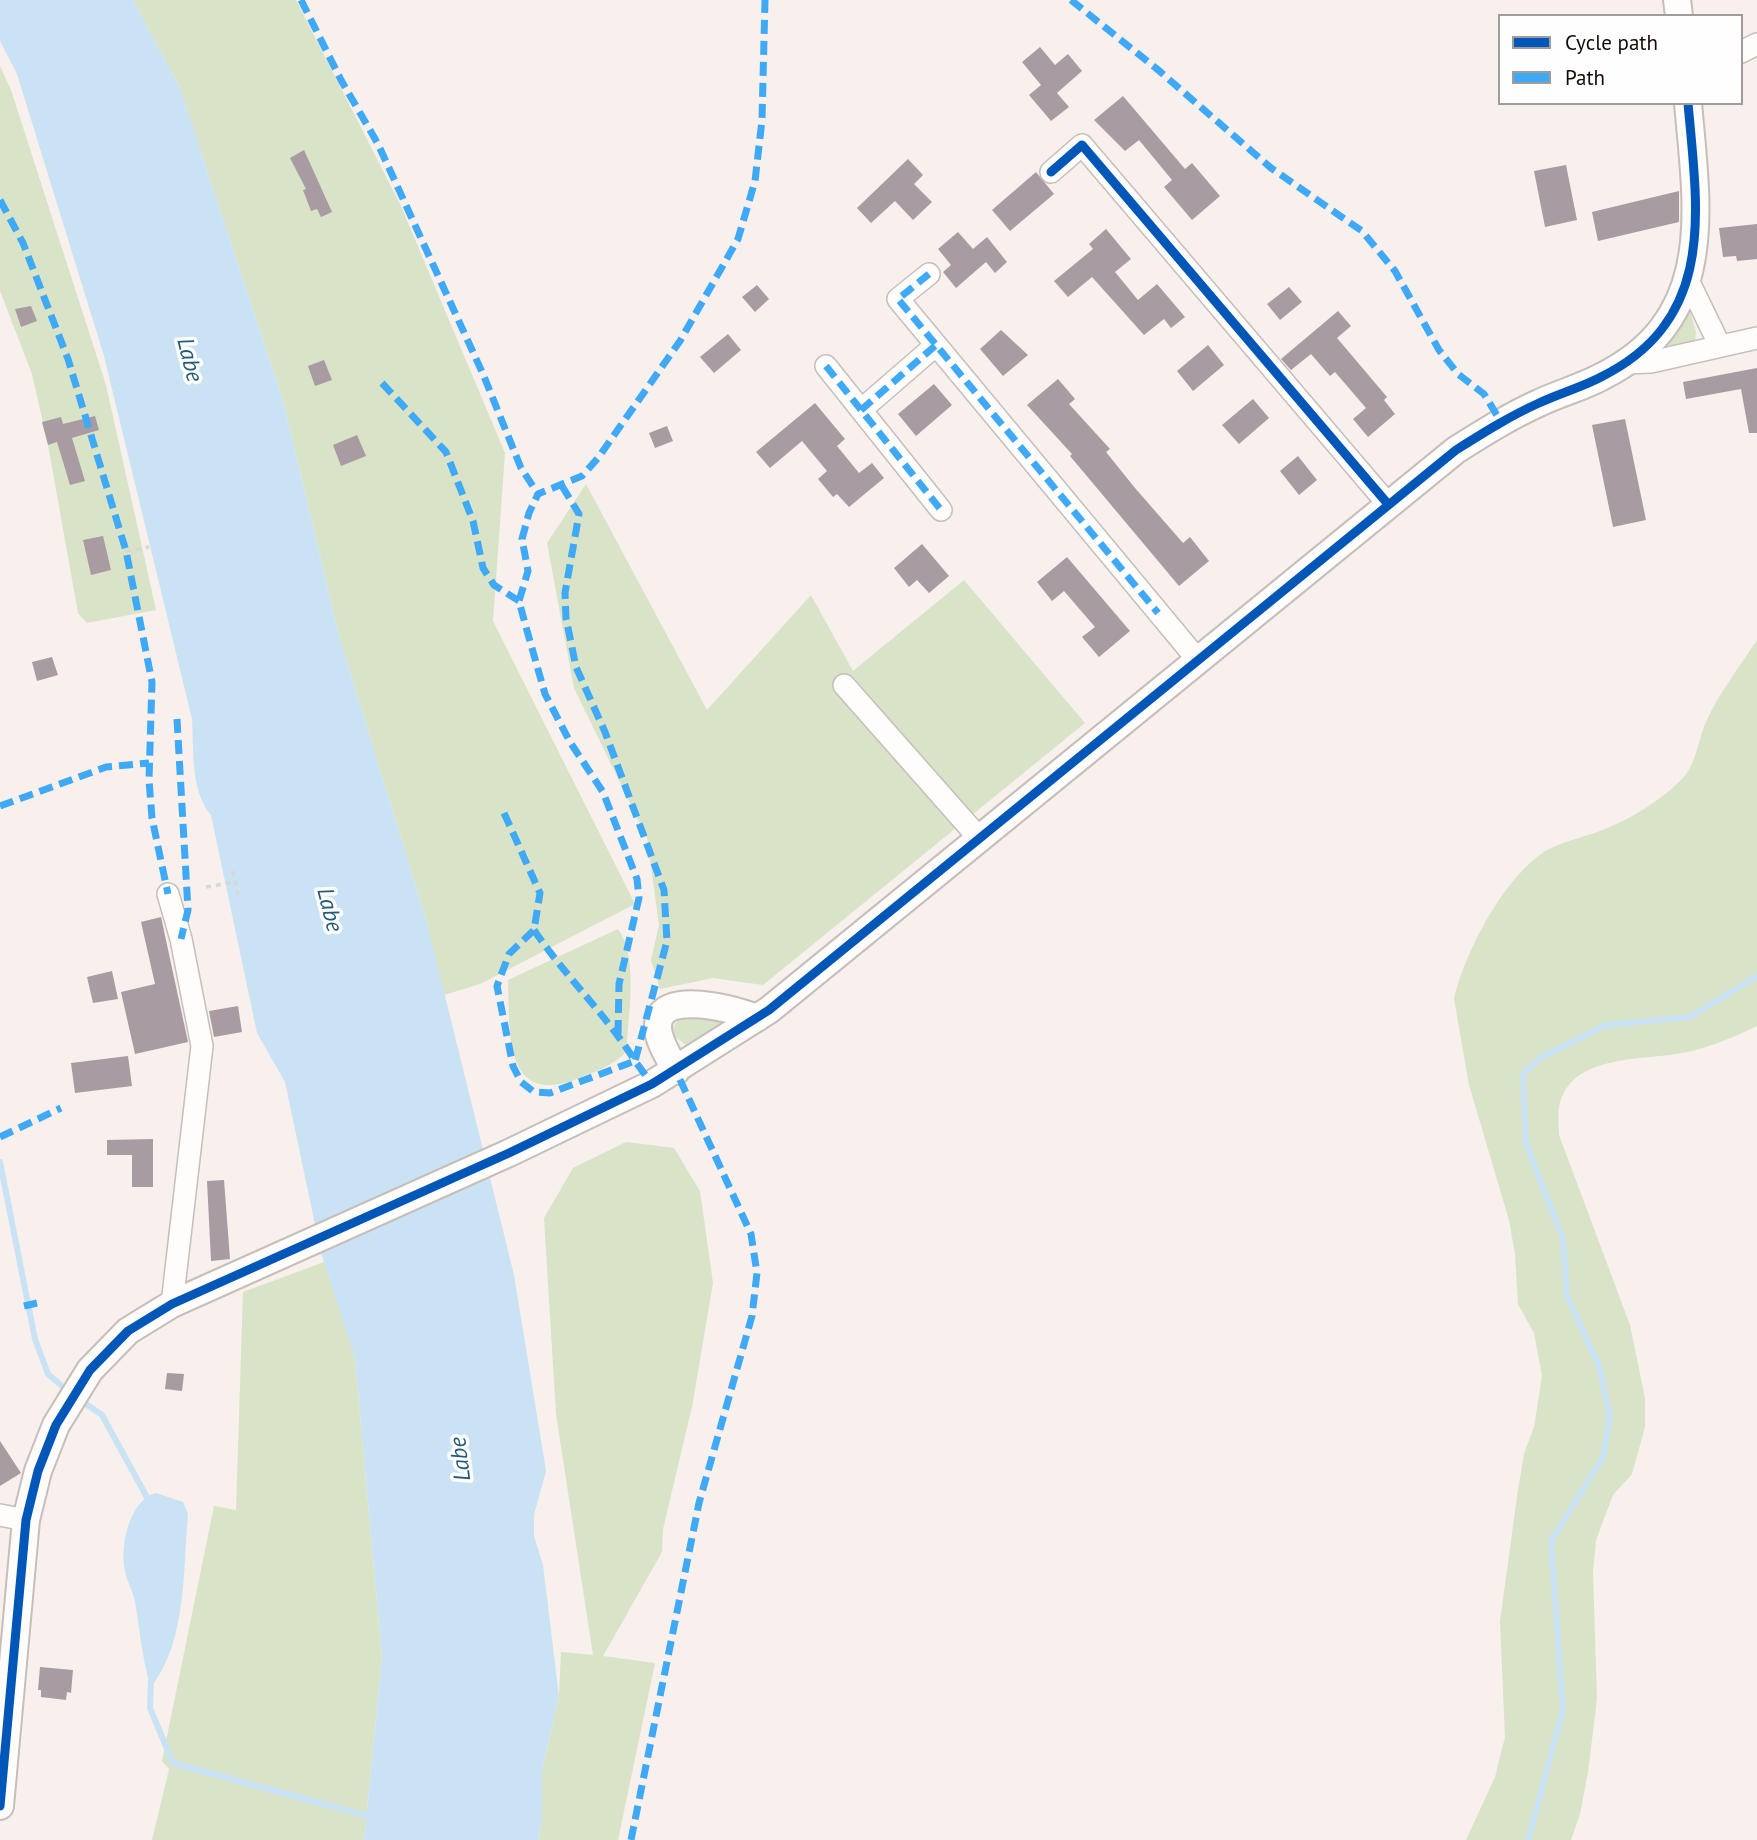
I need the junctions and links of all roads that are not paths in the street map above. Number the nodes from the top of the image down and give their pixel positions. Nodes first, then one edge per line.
1 (1688, 105) edge
2 (1051, 172) dead end
3 (929, 274) dead end
4 (1688, 280) junction
5 (1757, 338) edge
6 (936, 345) junction
7 (1720, 346) junction
8 (1625, 363) junction
9 (826, 366) dead end
10 (861, 411) junction
11 (1387, 503) junction
12 (941, 510) dead end
13 (1197, 659) junction
14 (845, 685) dead end
15 (979, 838) junction
16 (169, 894) dead end
17 (757, 1018) junction
18 (676, 1071) junction
19 (172, 1304) junction
20 (0, 1515) edge
21 (26, 1520) junction
22 (0, 1794) edge
23 (0, 1806) edge

1 - 4 street
2 - 11 street
3 - 6 street
4 - 7 street
4 - 8 street
5 - 7 street
6 - 10 street
6 - 13 street
7 - 8 street
8 - 11 street
9 - 10 street
10 - 12 street
11 - 13 street
13 - 15 street
14 - 15 street
15 - 17 street
16 - 19 street
17 - 18 street
17 - 18 street
18 - 19 street
19 - 21 street
20 - 21 street
21 - 22 street
22 - 23 street

